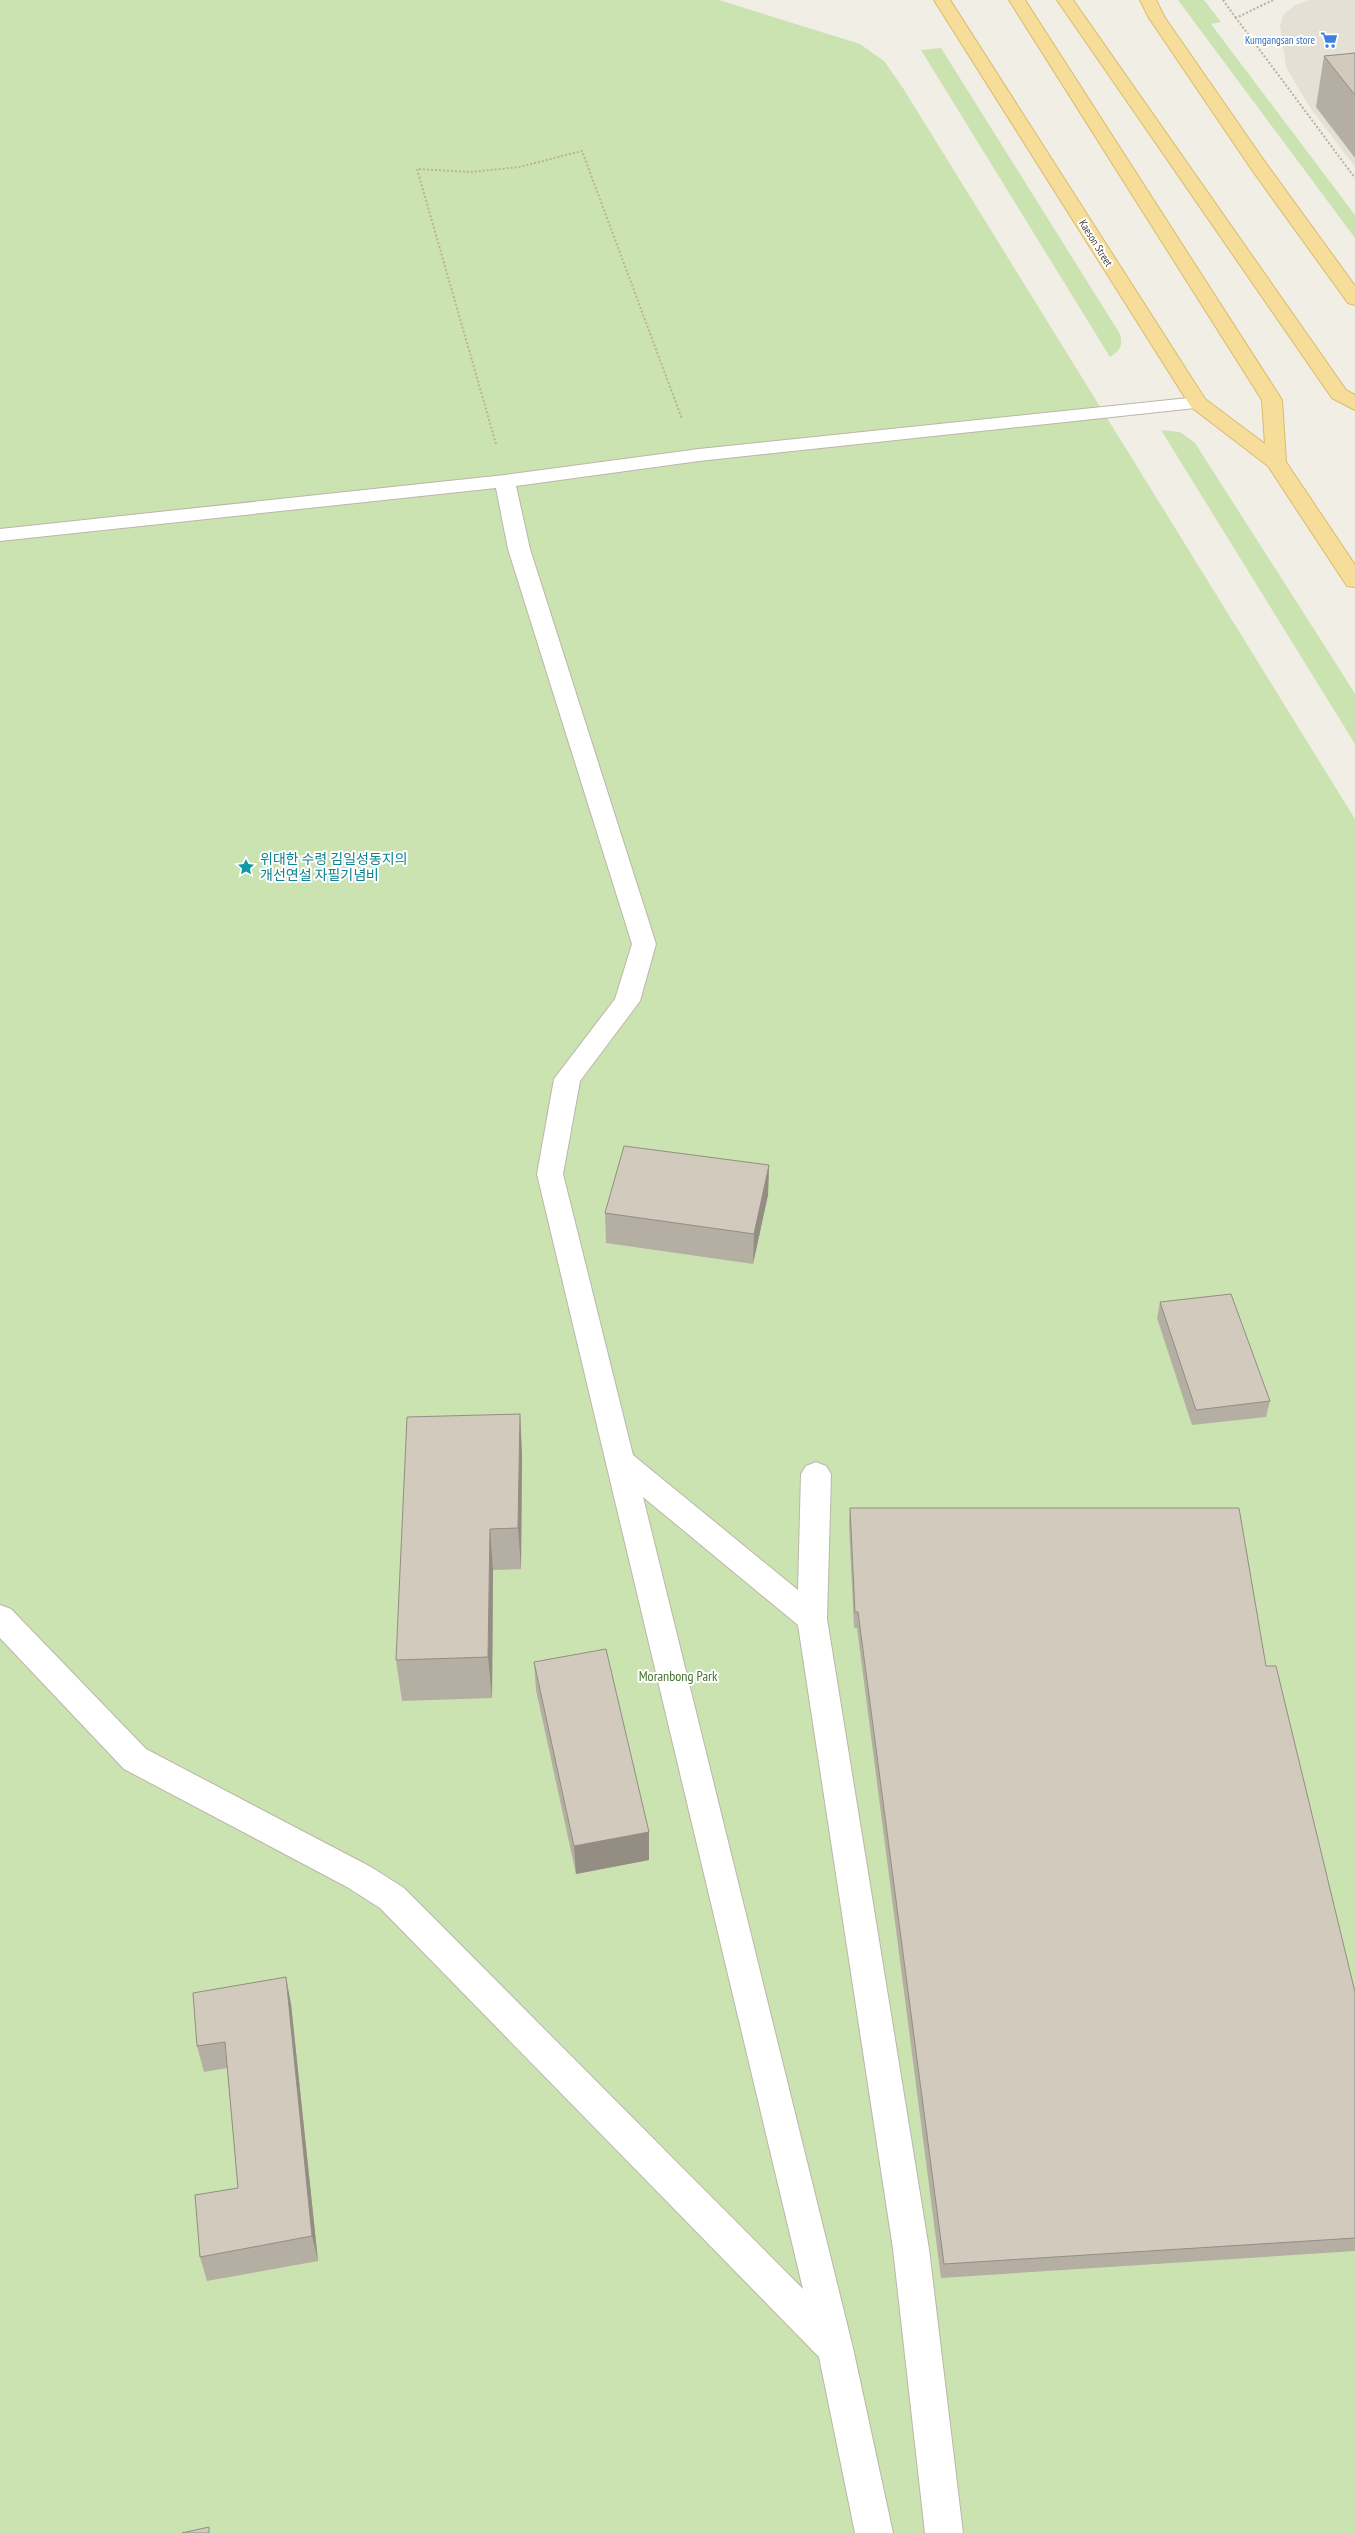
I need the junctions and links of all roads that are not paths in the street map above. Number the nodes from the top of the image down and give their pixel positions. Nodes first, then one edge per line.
1 (942, 0) edge
2 (1017, 0) edge
3 (1065, 0) edge
4 (1148, 0) edge
5 (1355, 299) edge
6 (1198, 402) junction
7 (1355, 404) edge
8 (1276, 462) junction
9 (505, 481) junction
10 (0, 535) edge
11 (1355, 582) edge
12 (620, 1461) junction
13 (816, 1474) dead end
14 (0, 1618) edge
15 (812, 1619) junction
16 (835, 2348) junction
17 (874, 2533) edge
18 (944, 2533) edge

1 - 6 main road, Kaeson Street
2 - 8 main road, Kaeson Street
3 - 7 main road
4 - 5 main road
6 - 8 main road, Kaeson Street
6 - 9 lane
8 - 11 main road, Kaeson Street
9 - 10 lane
9 - 12 lane
12 - 15 lane
12 - 16 lane
13 - 15 lane
14 - 16 lane
15 - 18 lane
16 - 17 lane

